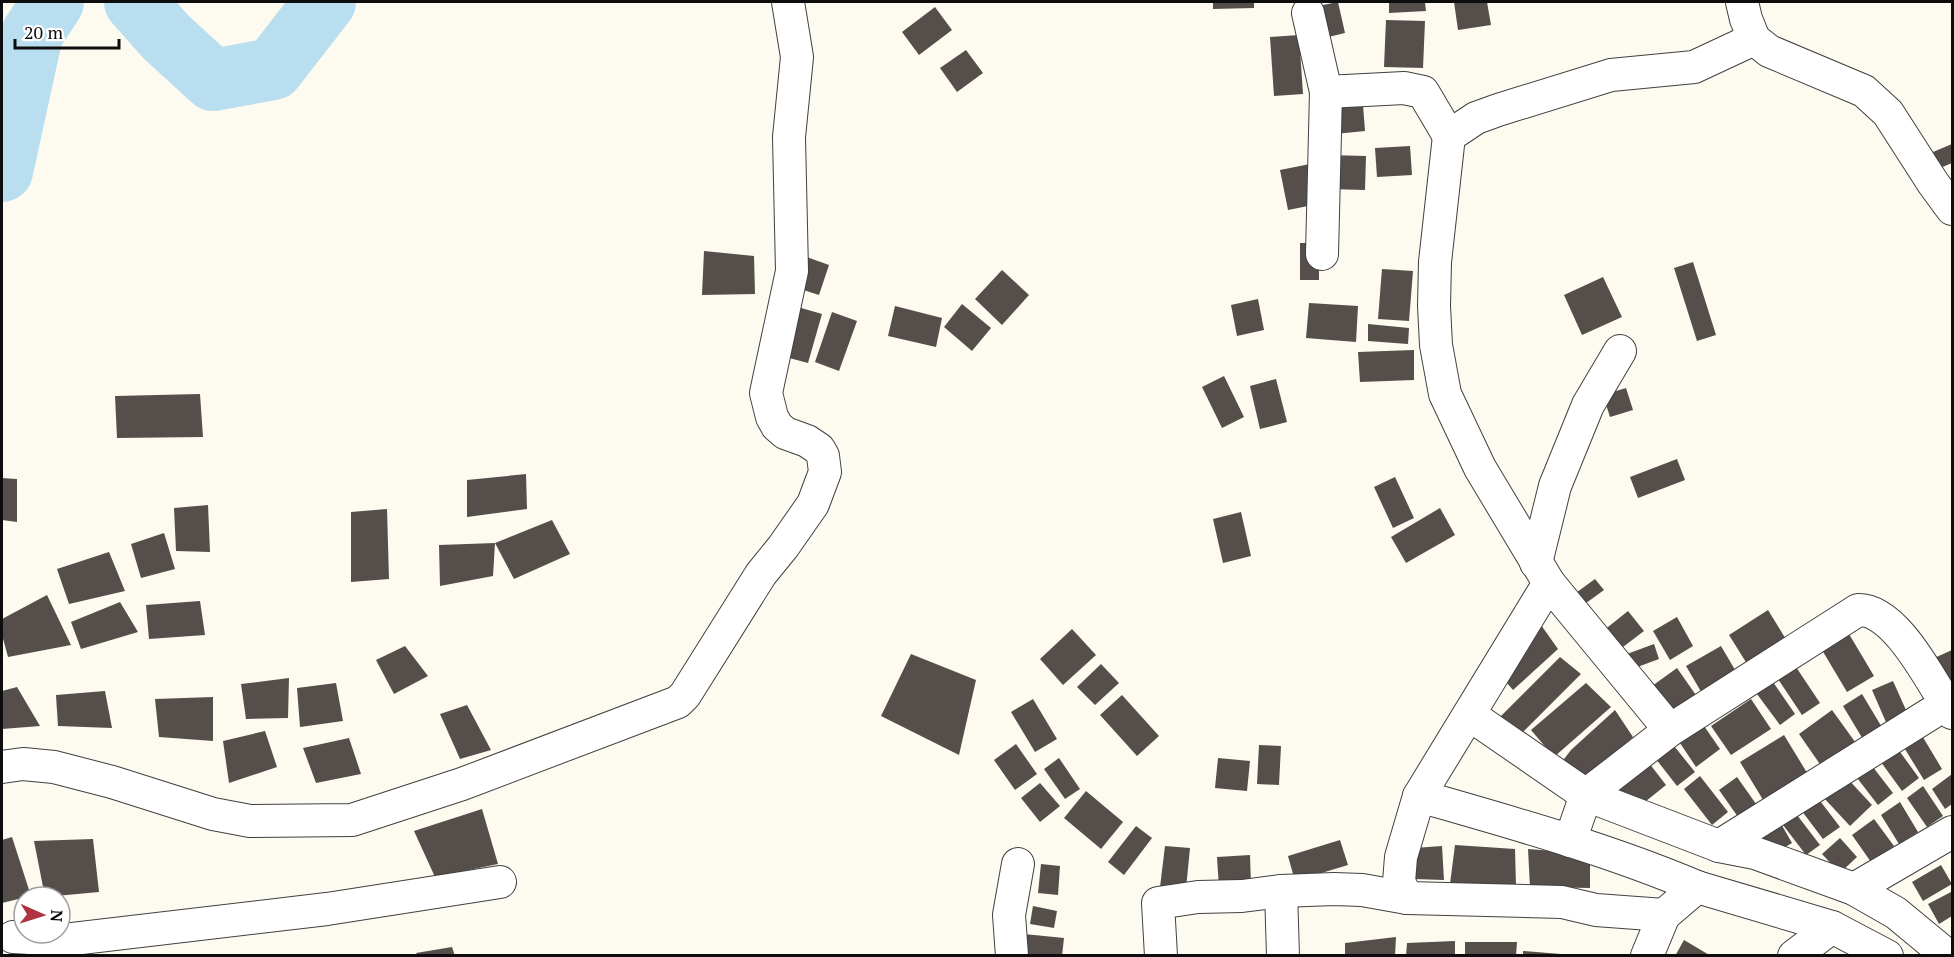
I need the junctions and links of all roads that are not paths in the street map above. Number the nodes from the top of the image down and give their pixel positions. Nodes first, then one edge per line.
1 (788, 2) edge
2 (1742, 2) edge
3 (1308, 13) dead end
4 (1754, 39) junction
5 (1326, 92) junction
6 (1449, 136) junction
7 (1953, 209) edge
8 (1322, 254) dead end
9 (1620, 351) dead end
10 (1543, 573) junction
11 (1949, 708) edge
12 (1470, 715) junction
13 (1670, 730) junction
14 (2, 767) edge
15 (1586, 795) junction
16 (1419, 796) junction
17 (1953, 832) edge
18 (1570, 841) junction
19 (1719, 846) junction
20 (1018, 864) dead end
21 (500, 882) dead end
22 (1697, 887) junction
23 (1854, 889) junction
24 (1281, 891) junction
25 (1407, 898) junction
26 (1664, 915) junction
27 (1832, 927) junction
28 (72, 939) edge
29 (1012, 956) edge
30 (1161, 956) edge
31 (1283, 956) edge
32 (1647, 956) edge
33 (1794, 956) edge
34 (1887, 956) edge
35 (1948, 956) edge

1 - 14 street
2 - 4 street
3 - 5 street
4 - 6 street
4 - 7 street
5 - 6 street
5 - 8 street
6 - 10 street
9 - 10 street
10 - 12 street
10 - 13 street
11 - 13 street
11 - 19 street
12 - 15 street
12 - 16 street
13 - 15 street
15 - 18 street
15 - 19 street
16 - 18 street
16 - 25 street
17 - 23 street
18 - 22 street
19 - 23 street
20 - 29 street
21 - 28 street
22 - 26 street
22 - 27 street
23 - 35 street
24 - 25 street
24 - 30 street
24 - 31 street
25 - 26 street
26 - 32 street
27 - 33 street
27 - 34 street

